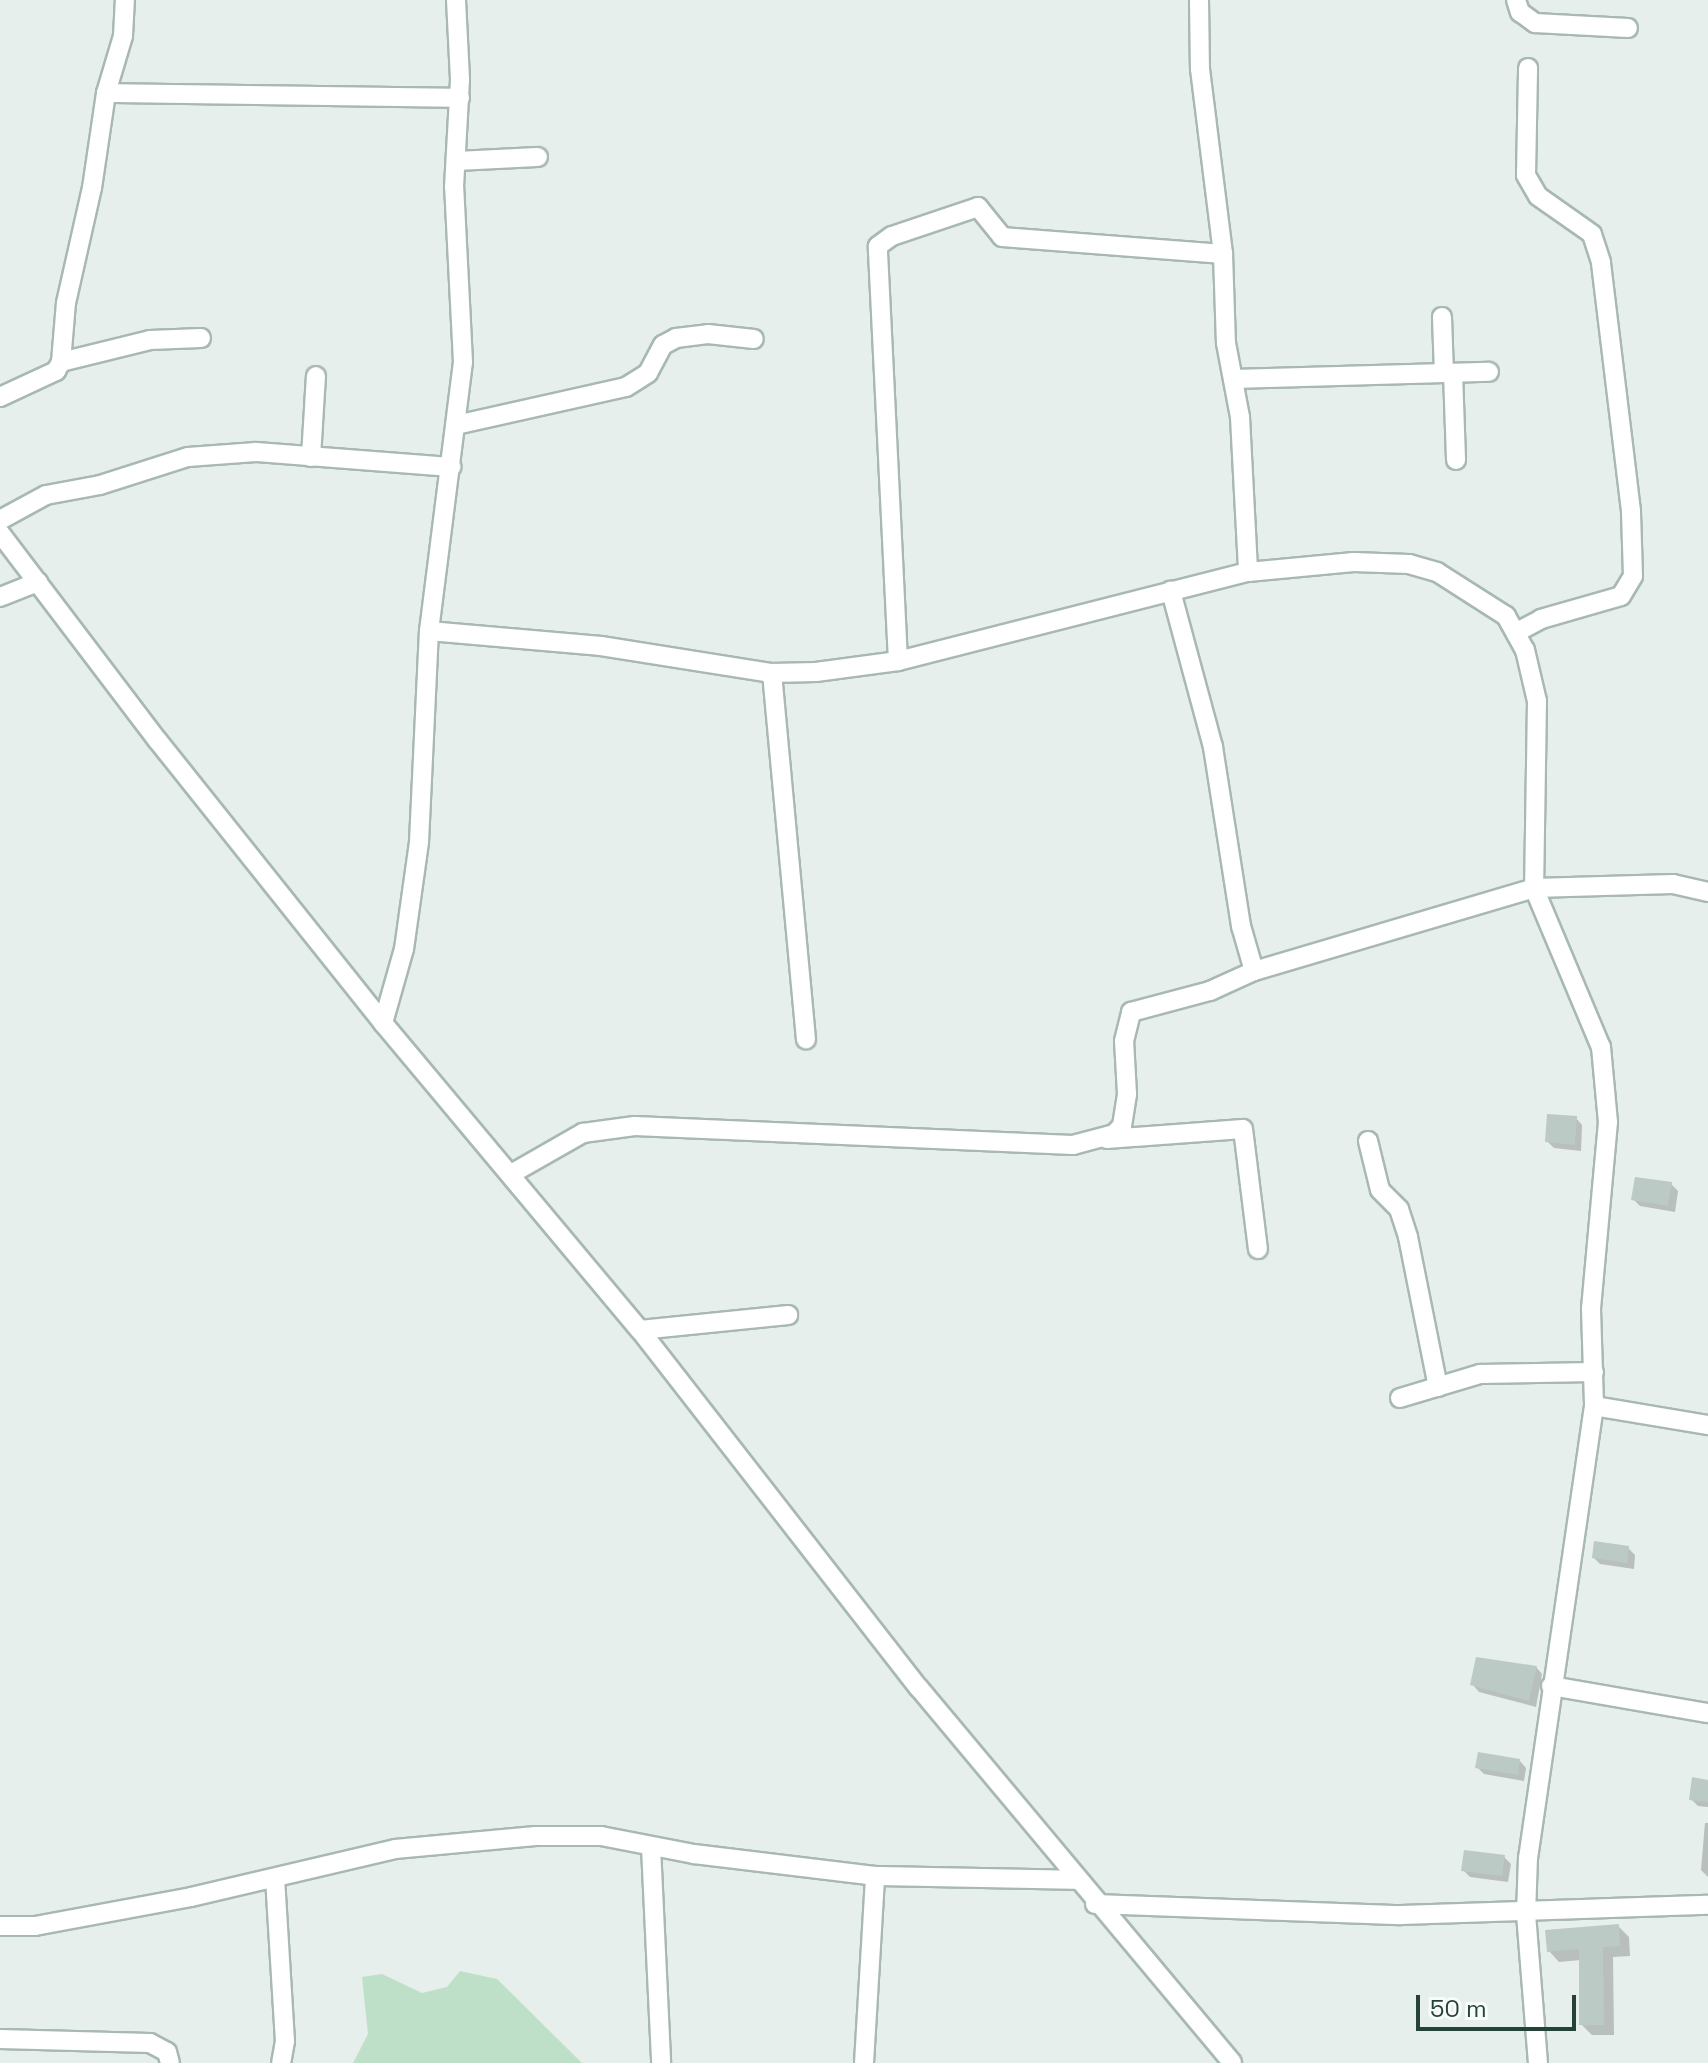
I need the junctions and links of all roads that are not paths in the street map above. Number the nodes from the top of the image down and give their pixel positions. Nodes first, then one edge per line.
1 (125, 0) edge
2 (456, 0) edge
3 (1199, 0) edge
4 (1516, 0) edge
5 (1628, 28) dead end
6 (1528, 68) dead end
7 (106, 93) junction
8 (460, 98) junction
9 (538, 157) dead end
10 (456, 161) junction
11 (1223, 254) junction
12 (1442, 317) dead end
13 (201, 338) dead end
14 (754, 339) dead end
15 (61, 362) junction
16 (1489, 372) dead end
17 (1448, 373) junction
18 (316, 376) dead end
19 (1233, 379) junction
20 (0, 397) edge
21 (456, 425) junction
22 (311, 457) junction
23 (1456, 460) dead end
24 (451, 467) junction
25 (0, 520) edge
26 (0, 533) edge
27 (1248, 572) junction
28 (38, 582) junction
29 (1171, 591) junction
30 (0, 597) edge
31 (429, 631) junction
32 (1517, 632) junction
33 (898, 661) junction
34 (772, 673) junction
35 (1534, 888) junction
36 (1708, 892) edge
37 (1254, 971) junction
38 (383, 1023) junction
39 (806, 1039) dead end
40 (1105, 1139) junction
41 (1368, 1141) dead end
42 (511, 1174) junction
43 (1258, 1249) dead end
44 (788, 1315) dead end
45 (640, 1330) junction
46 (1594, 1372) junction
47 (1438, 1387) junction
48 (1400, 1398) dead end
49 (1594, 1406) junction
50 (1708, 1425) edge
51 (1551, 1686) junction
52 (1708, 1713) edge
53 (651, 1847) junction
54 (875, 1876) junction
55 (275, 1878) junction
56 (1076, 1880) junction
57 (1095, 1904) junction
58 (1708, 1905) edge
59 (1526, 1914) junction
60 (0, 1926) edge
61 (0, 2039) edge
62 (170, 2063) edge
63 (281, 2063) edge
64 (661, 2063) edge
65 (864, 2063) edge
66 (1232, 2063) edge
67 (1538, 2063) edge

1 - 7 street
2 - 8 street
3 - 11 street
4 - 5 street
6 - 32 street
7 - 8 street
7 - 15 street
8 - 10 street
9 - 10 street
10 - 21 street
11 - 19 street
11 - 33 street
12 - 17 street
13 - 15 street
14 - 21 street
15 - 20 street
16 - 17 street
17 - 19 street
17 - 23 street
18 - 22 street
19 - 27 street
21 - 24 street
22 - 24 street
22 - 25 street
24 - 31 street
26 - 28 street
27 - 29 street
27 - 32 street
28 - 30 street
28 - 38 street
29 - 33 street
29 - 37 street
31 - 34 street
31 - 38 street
32 - 35 street
33 - 34 street
34 - 39 street
35 - 36 street
35 - 37 street
35 - 46 street
37 - 40 street
38 - 42 street
40 - 42 street
40 - 43 street
41 - 47 street
42 - 45 street
44 - 45 street
45 - 56 street
46 - 47 street
46 - 49 street
47 - 48 street
49 - 50 street
49 - 51 street
51 - 52 street
51 - 59 street
53 - 54 street
53 - 55 street
53 - 64 street
54 - 56 street
54 - 65 street
55 - 60 street
55 - 63 street
56 - 57 street
57 - 59 street
57 - 66 street
58 - 59 street
59 - 67 street
61 - 62 street

